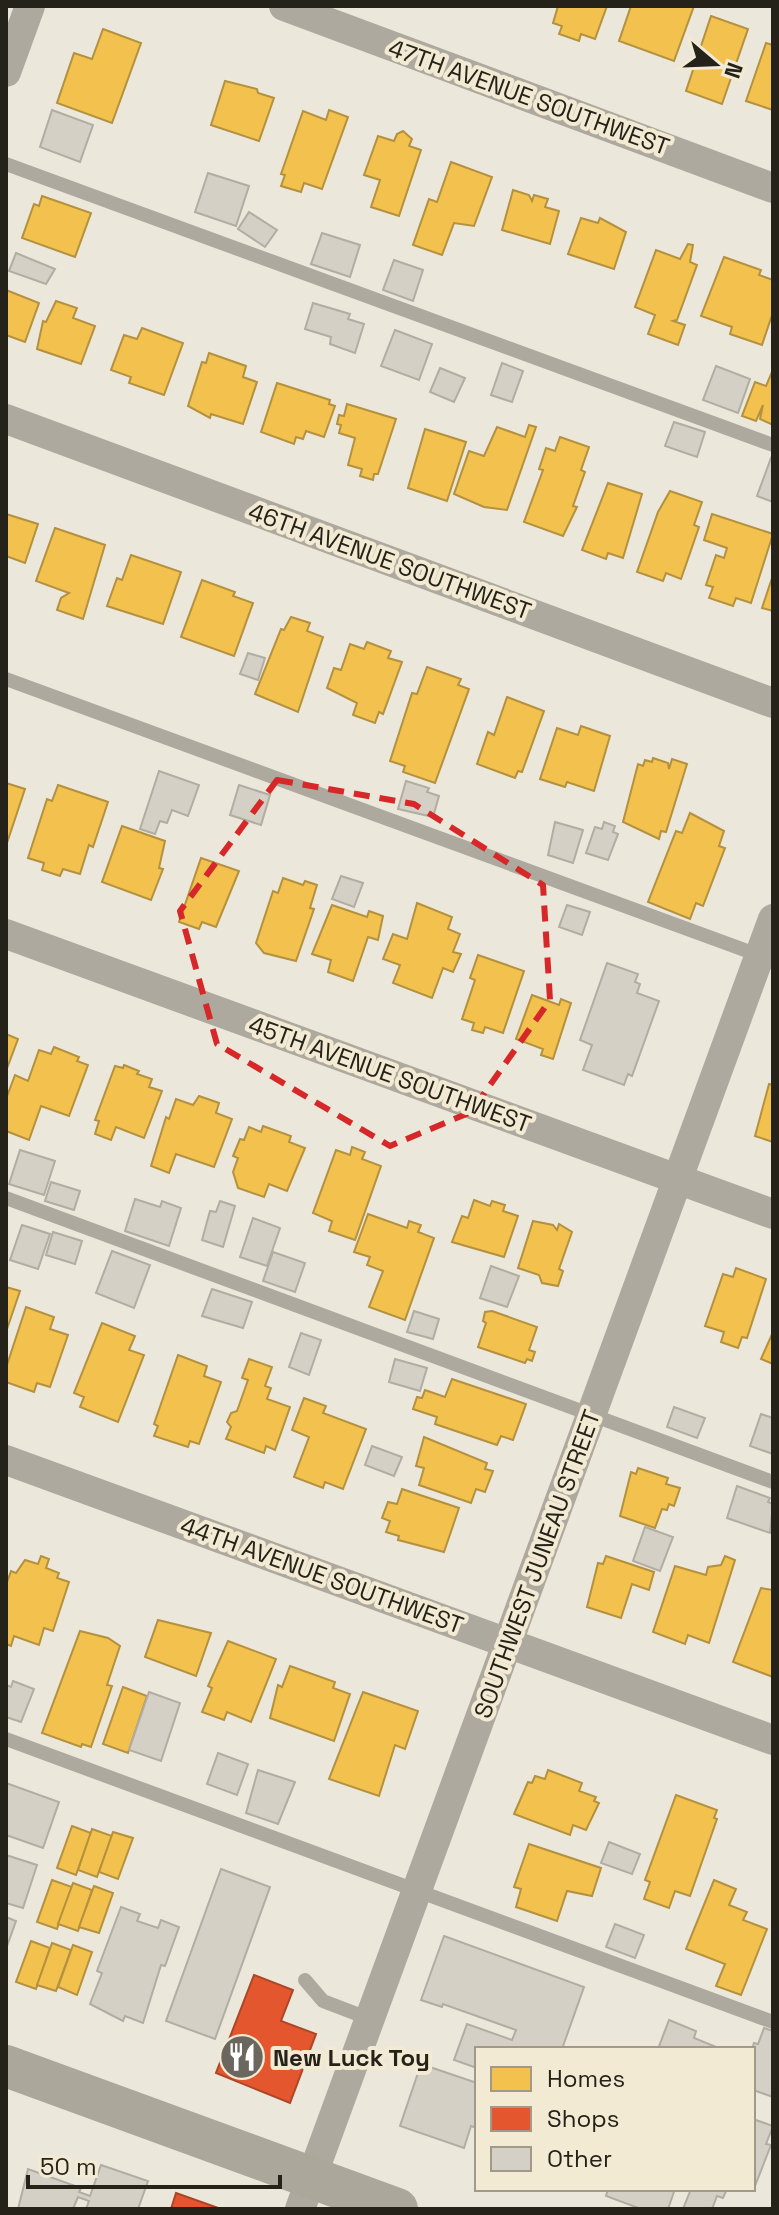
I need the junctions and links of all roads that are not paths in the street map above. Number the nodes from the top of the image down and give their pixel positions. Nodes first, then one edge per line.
1 (30, 6) edge
2 (284, 6) edge
3 (6, 72) edge
4 (6, 164) edge
5 (773, 188) edge
6 (6, 419) edge
7 (773, 445) edge
8 (6, 679) edge
9 (773, 703) edge
10 (773, 919) edge
11 (6, 934) edge
12 (766, 958) edge
13 (678, 1178) junction
14 (6, 1198) edge
15 (773, 1214) edge
16 (591, 1415) junction
17 (6, 1460) edge
18 (773, 1482) edge
19 (510, 1643) junction
20 (6, 1739) edge
21 (773, 1740) edge
22 (417, 1891) junction
23 (305, 1980) dead end
24 (370, 2019) junction
25 (773, 2022) edge
26 (6, 2066) edge
27 (306, 2193) edge
28 (397, 2209) edge

1 - 3 street
2 - 5 street, 47TH AVENUE SOUTHWEST
4 - 7 lane
6 - 9 street, 46TH AVENUE SOUTHWEST
8 - 12 lane
10 - 12 street, SOUTHWEST JUNEAU STREET
11 - 13 street, 45TH AVENUE SOUTHWEST
12 - 13 street, SOUTHWEST JUNEAU STREET
13 - 15 street, 45TH AVENUE SOUTHWEST
13 - 16 street, SOUTHWEST JUNEAU STREET
14 - 16 lane
16 - 18 lane
16 - 19 street, SOUTHWEST JUNEAU STREET
17 - 19 street, 44TH AVENUE SOUTHWEST
19 - 21 street, 44TH AVENUE SOUTHWEST
19 - 22 street, SOUTHWEST JUNEAU STREET
20 - 22 lane
22 - 24 street, SOUTHWEST JUNEAU STREET
22 - 25 lane
23 - 24 lane
24 - 27 street, SOUTHWEST JUNEAU STREET
26 - 27 main road
27 - 28 main road

